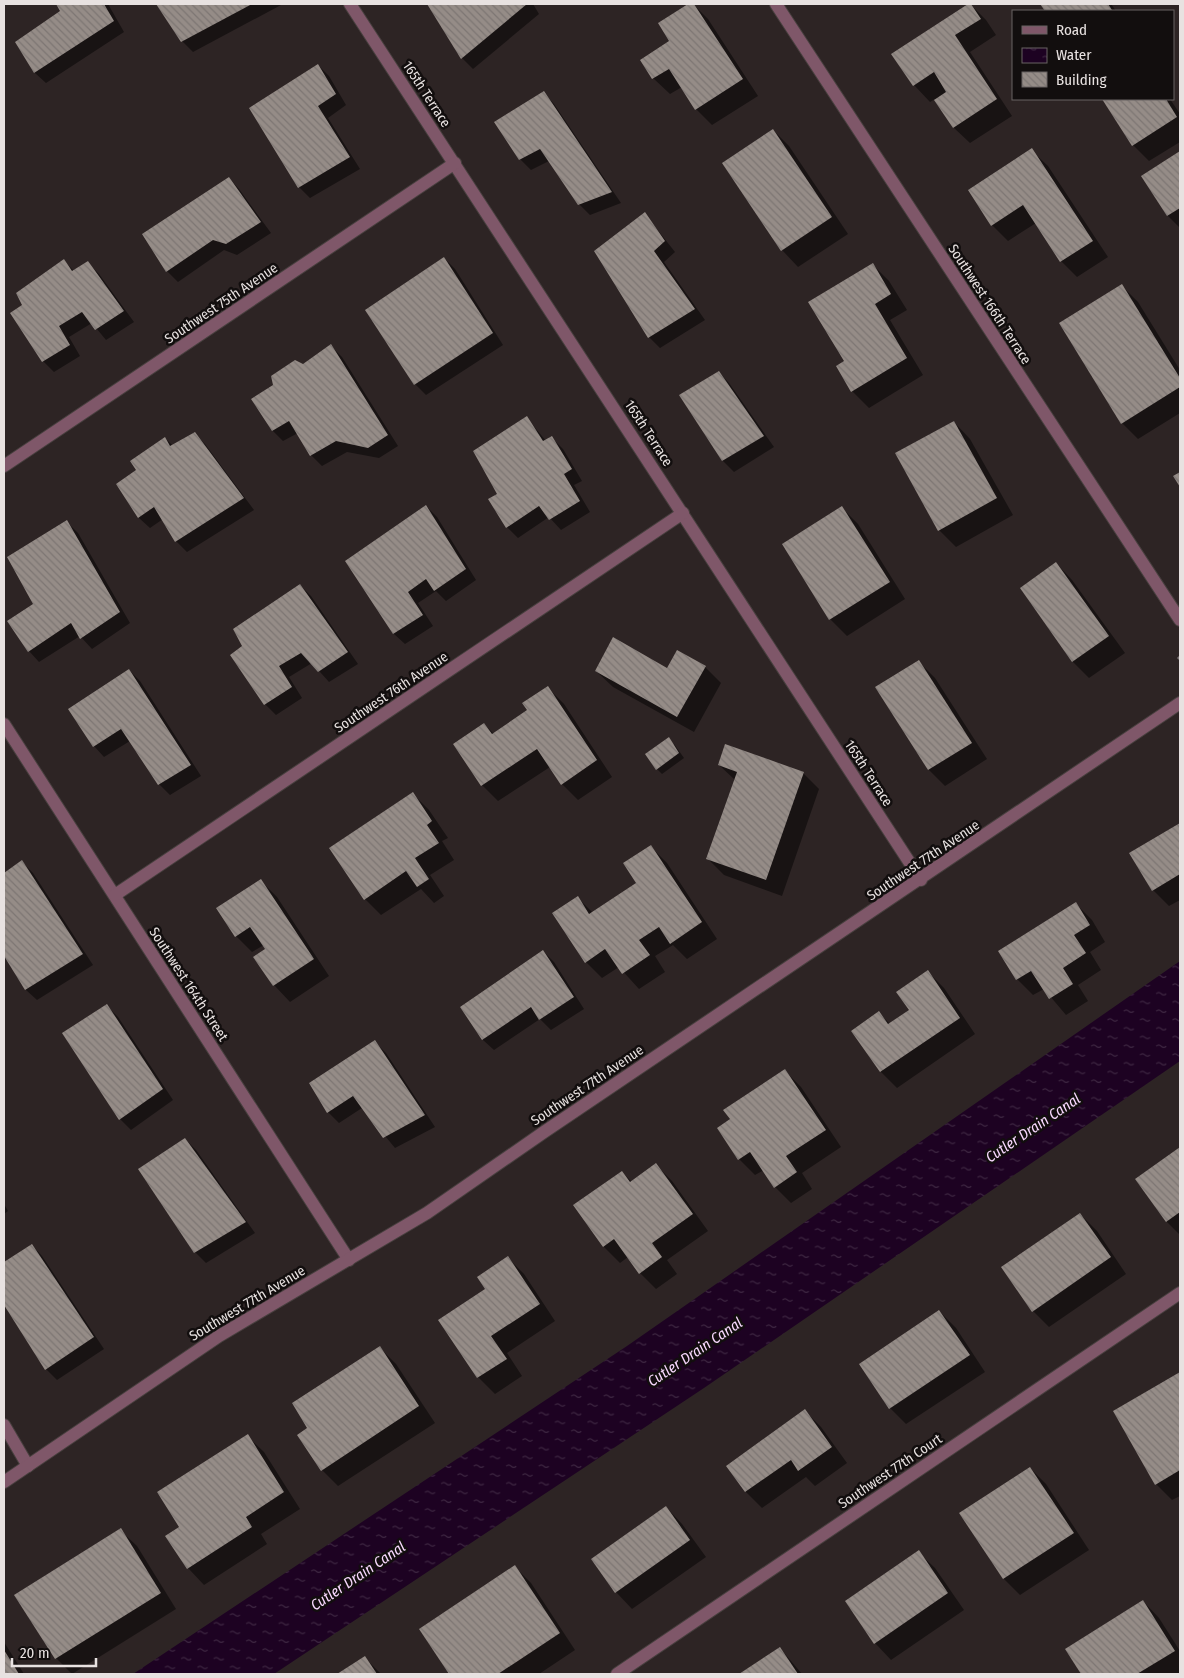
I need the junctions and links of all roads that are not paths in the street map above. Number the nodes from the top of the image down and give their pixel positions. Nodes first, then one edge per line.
1 (350, 4) edge
2 (776, 4) edge
3 (455, 163) junction
4 (4, 466) edge
5 (683, 514) junction
6 (1180, 620) edge
7 (1180, 703) edge
8 (4, 724) edge
9 (921, 880) junction
10 (115, 895) junction
11 (350, 1260) junction
12 (1180, 1293) edge
13 (4, 1425) edge
14 (28, 1466) junction
15 (4, 1482) edge
16 (617, 1674) edge

1 - 3 street, 165th Terrace
2 - 6 street, Southwest 166th Terrace
3 - 4 street, Southwest 75th Avenue
3 - 5 street, 165th Terrace
5 - 9 street, 165th Terrace
5 - 10 street, Southwest 76th Avenue
7 - 9 street, Southwest 77th Avenue
8 - 10 street, Southwest 164th Street
9 - 11 street, Southwest 77th Avenue
10 - 11 street, Southwest 164th Street
11 - 14 street, Southwest 77th Avenue
12 - 16 street, Southwest 77th Court
13 - 14 street
14 - 15 street, Southwest 77th Avenue

